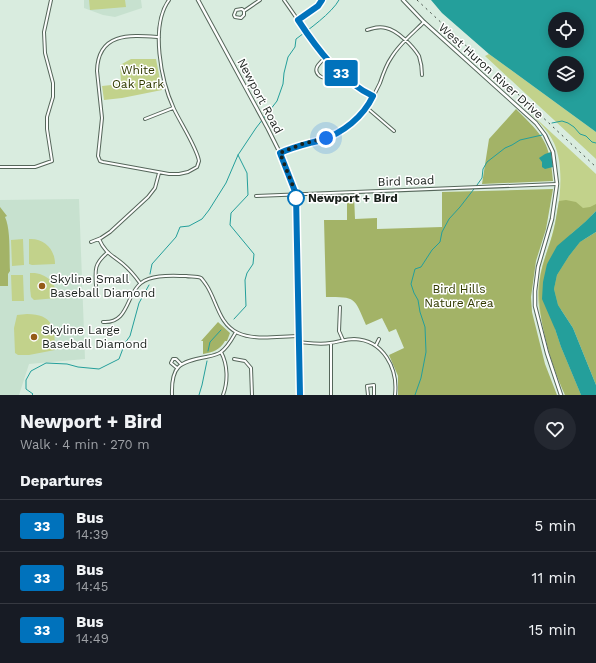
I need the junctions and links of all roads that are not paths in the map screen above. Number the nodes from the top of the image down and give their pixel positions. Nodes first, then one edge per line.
1 (51, 0) edge
2 (169, 0) edge
3 (198, 0) edge
4 (260, 0) edge
5 (284, 0) edge
6 (322, 0) edge
7 (403, 0) edge
8 (244, 11) junction
9 (298, 20) junction
10 (424, 22) junction
11 (367, 30) dead end
12 (159, 37) junction
13 (405, 41) junction
14 (326, 57) junction
15 (340, 72) junction
16 (422, 75) dead end
17 (373, 96) junction
18 (366, 107) junction
19 (173, 108) junction
20 (145, 119) dead end
21 (394, 131) dead end
22 (280, 153) junction
23 (0, 167) edge
24 (159, 173) junction
25 (557, 184) junction
26 (296, 194) junction
27 (256, 196) dead end
28 (98, 239) junction
29 (91, 242) dead end
30 (107, 253) junction
31 (140, 283) junction
32 (96, 286) dead end
33 (340, 307) dead end
34 (103, 322) dead end
35 (236, 332) junction
36 (299, 336) junction
37 (379, 339) dead end
38 (343, 340) junction
39 (299, 342) junction
40 (331, 343) junction
41 (375, 346) junction
42 (221, 352) junction
43 (234, 360) dead end
44 (182, 364) junction
45 (177, 369) junction
46 (172, 395) edge
47 (224, 395) edge
48 (252, 395) edge
49 (300, 395) edge
50 (331, 395) edge
51 (368, 395) edge
52 (374, 395) edge
53 (395, 395) edge
54 (561, 395) edge

1 - 23 street
2 - 12 street
3 - 22 street, Newport Road
4 - 8 street
5 - 9 street
6 - 9 street
7 - 10 street, West Huron River Drive
8 - 8 street
9 - 14 street
10 - 13 street
10 - 25 street, West Huron River Drive
11 - 13 street
12 - 19 street
12 - 24 street
13 - 16 street
13 - 17 street
14 - 15 street
14 - 15 street
15 - 17 street
17 - 18 street
18 - 21 street
18 - 22 street
19 - 20 street
19 - 24 street
22 - 26 street, Newport Road
24 - 28 street
25 - 26 street, Bird Road
25 - 54 street, West Huron River Drive
26 - 27 street, Bird Road
26 - 36 street, Newport Road
28 - 29 street
28 - 30 street
30 - 31 street
30 - 32 street
31 - 34 street
31 - 35 street
33 - 38 street
35 - 36 street
35 - 42 street
36 - 39 street, Newport Road
37 - 41 street
38 - 40 street
38 - 41 street
39 - 40 street
39 - 49 street, Newport Road
40 - 50 street
41 - 53 street
42 - 44 street
42 - 47 street
43 - 48 street
44 - 45 street
44 - 45 street
45 - 46 street
51 - 52 street

